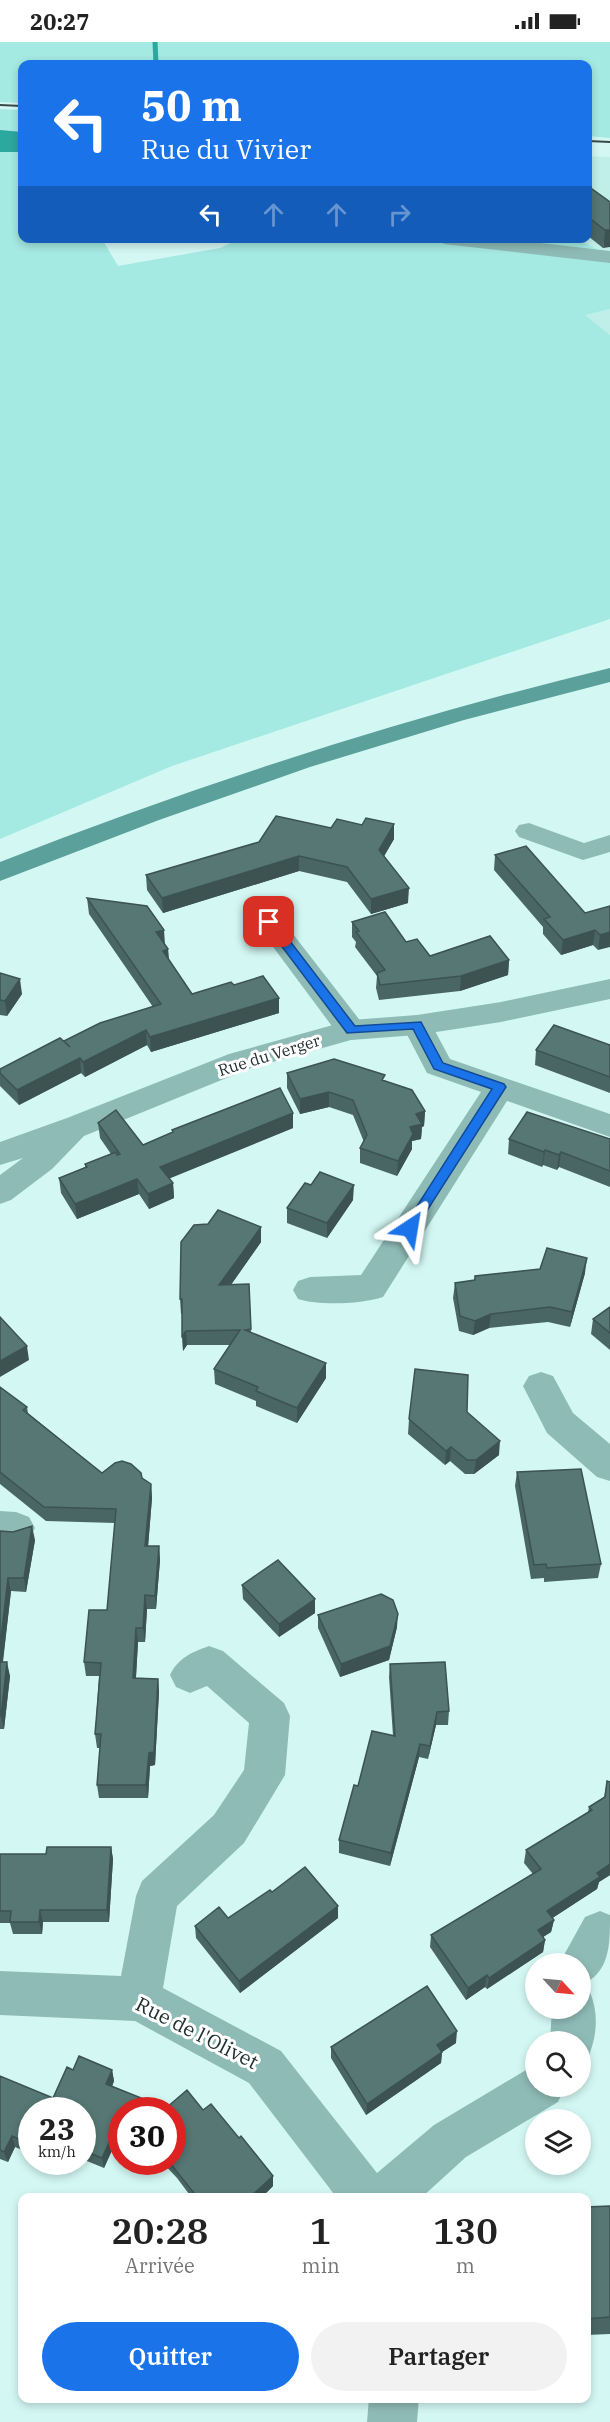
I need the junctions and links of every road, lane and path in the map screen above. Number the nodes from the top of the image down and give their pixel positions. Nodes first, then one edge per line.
1 (488, 243) edge
2 (610, 257) edge
3 (610, 675) edge
4 (530, 831) dead end
5 (610, 843) edge
6 (0, 872) edge
7 (269, 922) dead end
8 (610, 989) edge
9 (417, 1025) junction
10 (351, 1030) junction
11 (500, 1087) junction
12 (78, 1126) junction
13 (610, 1126) edge
14 (0, 1154) edge
15 (0, 1192) edge
16 (309, 1290) dead end
17 (541, 1386) dead end
18 (610, 1466) edge
19 (190, 1675) dead end
20 (0, 1993) edge
21 (139, 1999) junction
22 (525, 2096) edge
23 (363, 2193) edge
24 (391, 2193) edge
25 (394, 2403) edge
26 (392, 2422) edge

1 - 2 street
3 - 6 main road
4 - 5 street
7 - 10 street
8 - 9 street, Rue du Verger
9 - 10 street, Rue du Verger
9 - 11 street
10 - 12 street, Rue du Verger
11 - 13 street
11 - 16 street
12 - 14 street, Rue du Verger
12 - 15 street, Rue du Verger
17 - 18 street
19 - 21 street
20 - 21 street, Rue de l'Olivet
21 - 23 street, Rue de l'Olivet
22 - 24 street
25 - 26 street

